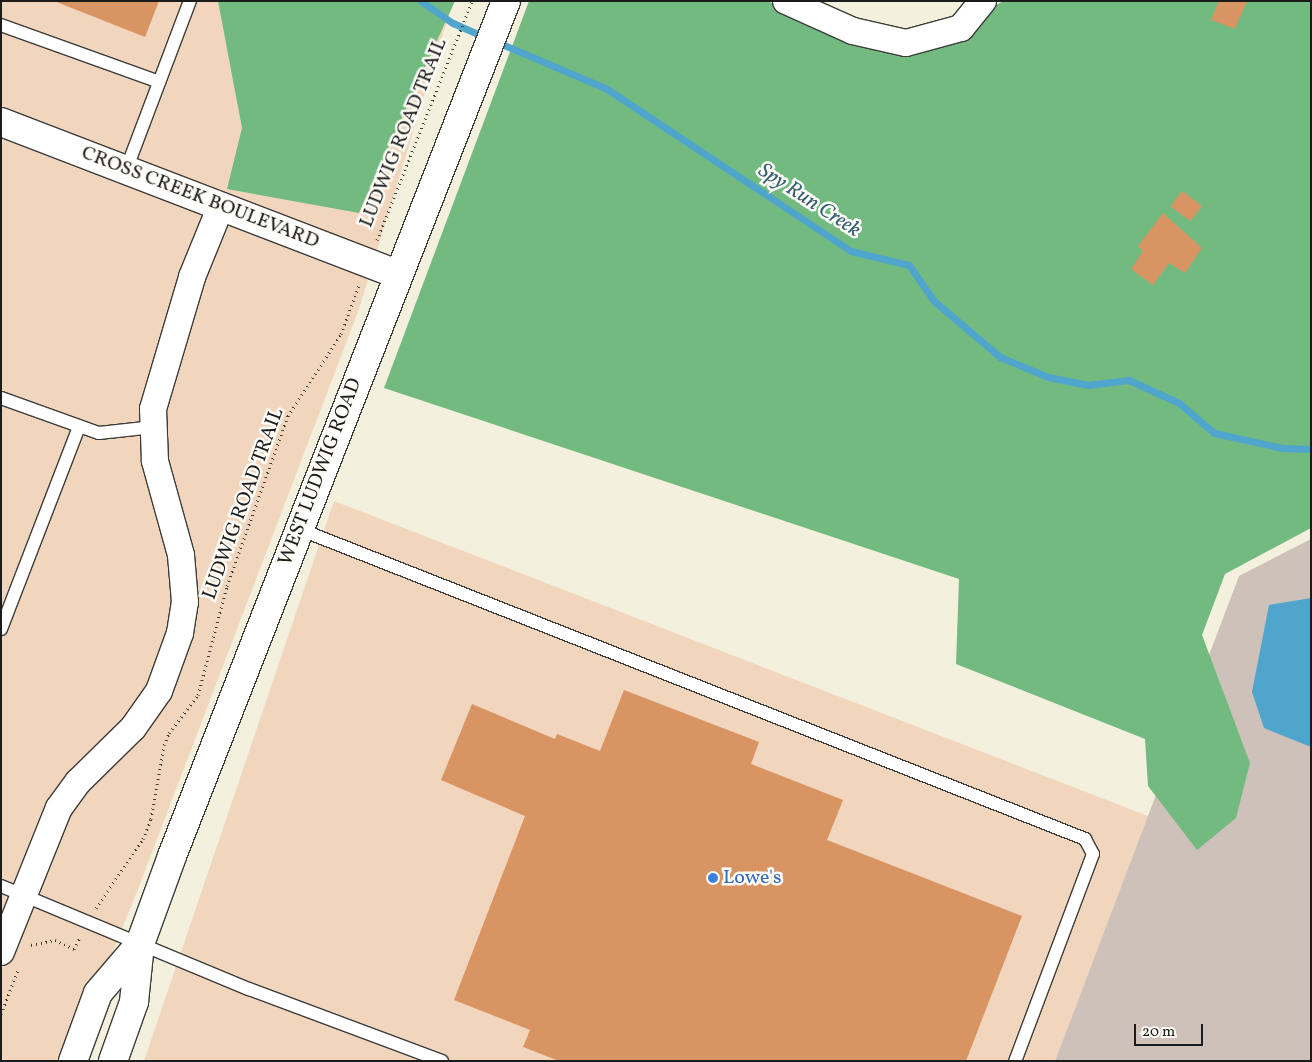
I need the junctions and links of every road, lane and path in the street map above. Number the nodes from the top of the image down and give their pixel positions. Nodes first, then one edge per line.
1 (190, 1) edge
2 (472, 1) edge
3 (506, 1) edge
4 (786, 1) edge
5 (983, 1) edge
6 (1, 25) edge
7 (159, 82) junction
8 (1, 122) edge
9 (126, 170) junction
10 (221, 206) junction
11 (368, 262) junction
12 (398, 274) junction
13 (1, 398) edge
14 (80, 427) junction
15 (154, 427) junction
16 (299, 529) junction
17 (1, 629) edge
18 (12, 891) edge
19 (98, 904) dead end
20 (77, 944) dead end
21 (140, 944) junction
22 (28, 951) dead end
23 (10, 959) edge
24 (1, 1014) edge
25 (73, 1061) edge
26 (113, 1061) edge
27 (442, 1061) edge
28 (1015, 1061) edge

1 - 7 lane
2 - 11 path, LUDWIG ROAD TRAIL
3 - 12 main road, WEST LUDWIG ROAD
4 - 5 street
6 - 7 lane
7 - 9 lane
8 - 9 main road, CROSS CREEK BOULEVARD
9 - 10 main road, CROSS CREEK BOULEVARD
10 - 11 main road, CROSS CREEK BOULEVARD
10 - 15 street
11 - 12 main road, CROSS CREEK BOULEVARD
11 - 19 path, LUDWIG ROAD TRAIL
12 - 16 main road, WEST LUDWIG ROAD
13 - 14 lane
14 - 15 lane
14 - 17 lane
15 - 18 street
16 - 21 main road, WEST LUDWIG ROAD
16 - 28 lane
18 - 21 lane
18 - 23 street
20 - 22 path
21 - 25 main road, WEST LUDWIG ROAD
21 - 26 main road, WEST LUDWIG ROAD
21 - 27 lane
23 - 24 path

